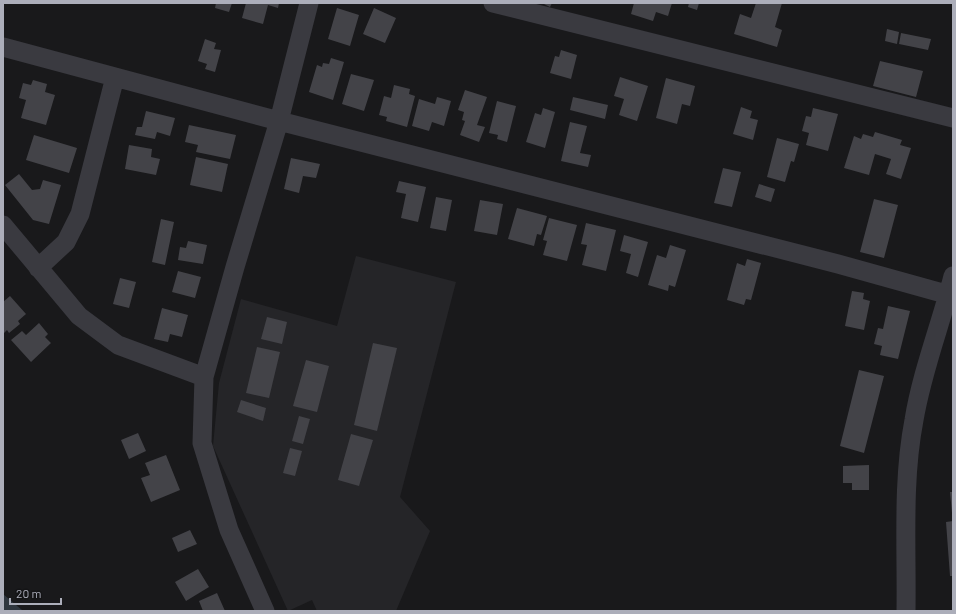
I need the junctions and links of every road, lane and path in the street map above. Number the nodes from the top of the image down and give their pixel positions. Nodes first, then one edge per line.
1 (309, 3) edge
2 (493, 3) edge
3 (3, 47) edge
4 (115, 77) junction
5 (953, 118) edge
6 (279, 121) junction
7 (3, 225) edge
8 (38, 268) junction
9 (953, 276) edge
10 (951, 295) edge
11 (204, 376) junction
12 (265, 611) edge
13 (906, 611) edge

1 - 6 street
2 - 5 street
3 - 4 street
4 - 6 street
4 - 8 street
6 - 10 street
6 - 11 street
7 - 8 street
8 - 11 street
9 - 10 street
10 - 13 street
11 - 12 street

